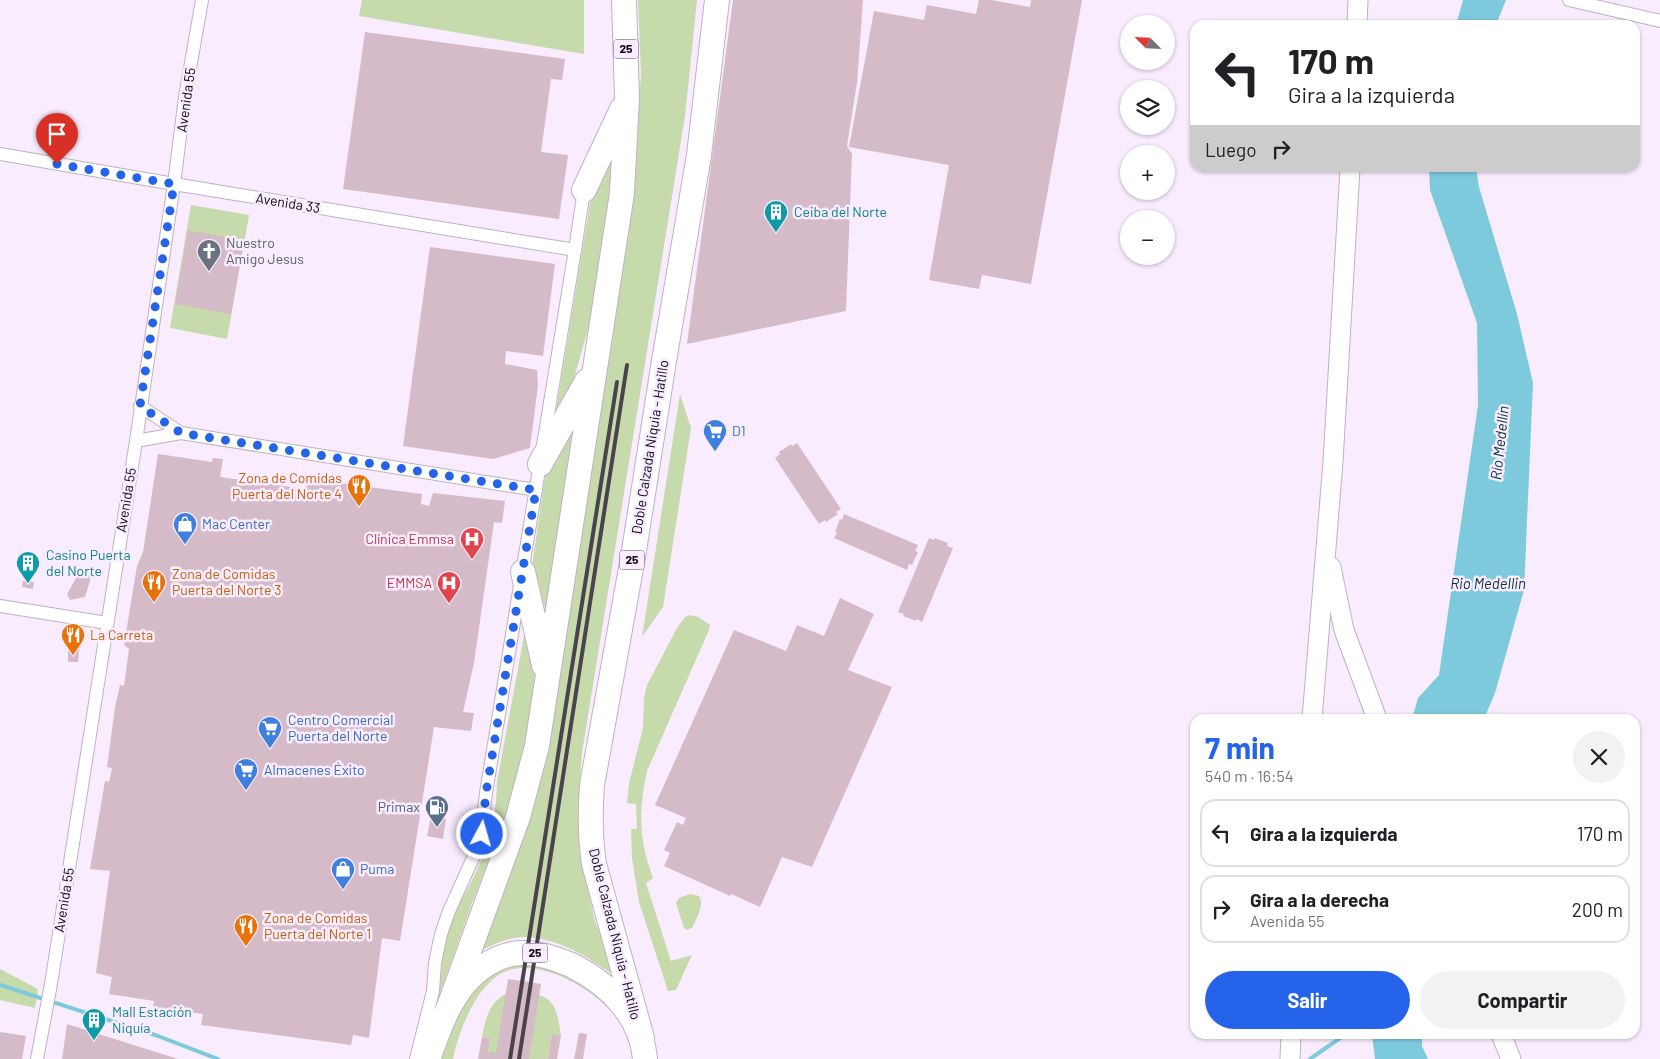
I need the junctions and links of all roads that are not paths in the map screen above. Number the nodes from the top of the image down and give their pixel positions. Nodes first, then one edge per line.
1 (202, 0) edge
2 (624, 0) edge
3 (717, 0) edge
4 (1358, 0) edge
5 (1569, 0) edge
6 (1357, 20) edge
7 (1660, 21) edge
8 (627, 98) junction
9 (0, 154) edge
10 (1350, 172) edge
11 (174, 184) junction
12 (584, 190) joint
13 (576, 250) junction
14 (594, 368) junction
15 (140, 406) junction
16 (181, 433) junction
17 (136, 441) junction
18 (540, 464) junction
19 (536, 490) junction
20 (1326, 539) junction
21 (523, 572) junction
22 (0, 606) edge
23 (106, 623) junction
24 (547, 678) junction
25 (1312, 714) edge
26 (1375, 714) edge
27 (448, 1009) junction
28 (1503, 1039) edge
29 (644, 1048) edge
30 (37, 1059) edge
31 (416, 1059) edge
32 (428, 1059) edge
33 (1511, 1059) edge

1 - 11 street, Avenida 55
2 - 8 highway, 25
3 - 29 highway, Doble Calzada Niquia - Hatillo / 25
4 - 6 main road
5 - 7 street
8 - 12 highway
8 - 14 highway, 25
9 - 11 street, Avenida 33
10 - 20 main road
11 - 13 street, Avenida 33
11 - 15 street, Avenida 55
12 - 13 street
13 - 18 street
14 - 18 highway
14 - 24 highway, 25
15 - 16 street
15 - 17 street, Avenida 55
16 - 17 street
16 - 19 street
17 - 23 street, Avenida 55
18 - 19 street
19 - 21 street
20 - 25 main road
20 - 26 main road
21 - 24 highway
21 - 31 street
22 - 23 street
23 - 30 street, Avenida 55
24 - 27 highway, 25
27 - 29 highway, 25
27 - 32 highway, 25
28 - 33 main road

